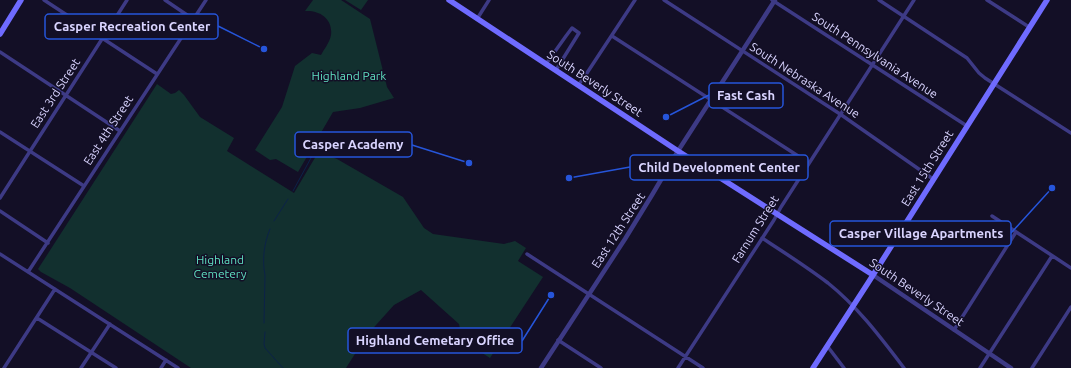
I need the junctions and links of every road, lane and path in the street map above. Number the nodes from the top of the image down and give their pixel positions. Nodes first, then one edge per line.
1 (22, 0) edge
2 (44, 0) edge
3 (127, 0) edge
4 (165, 0) edge
5 (206, 0) edge
6 (449, 0) edge
7 (489, 0) edge
8 (635, 0) edge
9 (664, 0) edge
10 (879, 0) edge
11 (914, 0) edge
12 (987, 0) edge
13 (1047, 0) edge
14 (773, 1) edge
15 (904, 16) junction
16 (193, 19) junction
17 (477, 19) junction
18 (1029, 27) junction
19 (0, 34) edge
20 (612, 36) junction
21 (102, 38) junction
22 (742, 50) junction
23 (0, 52) edge
24 (546, 64) junction
25 (873, 66) junction
26 (556, 70) junction
27 (157, 74) junction
28 (994, 83) junction
29 (579, 84) junction
30 (66, 95) junction
31 (710, 100) junction
32 (840, 114) junction
33 (967, 126) junction
34 (120, 131) junction
35 (0, 132) edge
36 (1071, 133) edge
37 (30, 150) junction
38 (678, 150) junction
39 (809, 163) junction
40 (933, 179) junction
41 (84, 186) junction
42 (0, 198) edge
43 (0, 211) edge
44 (777, 214) junction
45 (992, 216) dead end
46 (1016, 232) junction
47 (762, 238) junction
48 (48, 243) junction
49 (0, 254) edge
50 (528, 254) dead end
51 (1052, 256) junction
52 (1071, 268) edge
53 (28, 272) junction
54 (873, 275) junction
55 (55, 289) junction
56 (588, 294) junction
57 (853, 306) junction
58 (1071, 307) edge
59 (37, 318) junction
60 (110, 324) junction
61 (954, 330) junction
62 (558, 340) junction
63 (828, 347) junction
64 (91, 353) junction
65 (990, 354) junction
66 (686, 356) junction
67 (166, 360) junction
68 (4, 368) edge
69 (81, 368) edge
70 (116, 368) edge
71 (161, 368) edge
72 (178, 368) edge
73 (541, 368) edge
74 (601, 368) edge
75 (678, 368) edge
76 (704, 368) edge
77 (814, 368) edge
78 (844, 368) edge
79 (904, 368) edge
80 (980, 368) edge
81 (1011, 368) edge
82 (1032, 368) edge

1 - 19 main road
2 - 21 street
3 - 21 street, East 3rd Street
4 - 16 street
5 - 16 street, East 4th Street
6 - 17 main road, South Beverly Street
7 - 17 street
8 - 20 street
9 - 22 street, South Nebraska Avenue
10 - 15 street
11 - 15 street, Farnum Street
12 - 18 street
13 - 18 main road, East 15th Street
14 - 22 street, East 12th Street
14 - 25 street, South Pennsylvania Avenue
15 - 25 street, Farnum Street
15 - 28 street
16 - 27 street, East 4th Street
17 - 24 main road, South Beverly Street
18 - 28 main road, East 15th Street
20 - 29 street
20 - 31 street
21 - 27 street
21 - 30 street, East 3rd Street
22 - 31 street, East 12th Street
22 - 32 street, South Nebraska Avenue
23 - 30 street
24 - 26 main road, South Beverly Street
24 - 26 street
25 - 32 street, Farnum Street
25 - 33 street, South Pennsylvania Avenue
26 - 29 main road, South Beverly Street
27 - 34 street, East 4th Street
28 - 33 main road, East 15th Street
28 - 36 street
29 - 38 main road, South Beverly Street
30 - 34 street
30 - 37 street, East 3rd Street
31 - 38 street, East 12th Street
31 - 39 street
32 - 39 street, Farnum Street
32 - 40 street, South Nebraska Avenue
33 - 40 main road, East 15th Street
34 - 41 street, East 4th Street
35 - 37 street
37 - 41 street
37 - 42 street, East 3rd Street
38 - 44 main road, South Beverly Street
38 - 56 street, East 12th Street
39 - 44 street, Farnum Street
40 - 54 main road, East 15th Street
41 - 48 street, East 4th Street
43 - 48 street
44 - 47 street, Farnum Street
44 - 54 main road, South Beverly Street
45 - 46 street
46 - 51 street
46 - 61 street
47 - 57 street
47 - 66 street, Farnum Street
48 - 53 street, East 4th Street
49 - 53 street
50 - 56 street
51 - 52 street
51 - 65 street
53 - 55 street
54 - 57 main road, East 15th Street
54 - 61 street, South Beverly Street
55 - 59 street
55 - 60 street
56 - 62 street, East 12th Street
56 - 66 street
57 - 63 main road, East 15th Street
57 - 79 street
58 - 82 street
59 - 64 street
59 - 68 street
60 - 64 street
60 - 67 street
61 - 65 street, South Beverly Street
62 - 73 street, East 12th Street
62 - 74 street
63 - 77 main road, East 15th Street
63 - 78 street
64 - 69 street
64 - 70 street
65 - 80 street
65 - 81 street, South Beverly Street
66 - 75 street, Farnum Street
66 - 76 street
67 - 71 street
67 - 72 street

